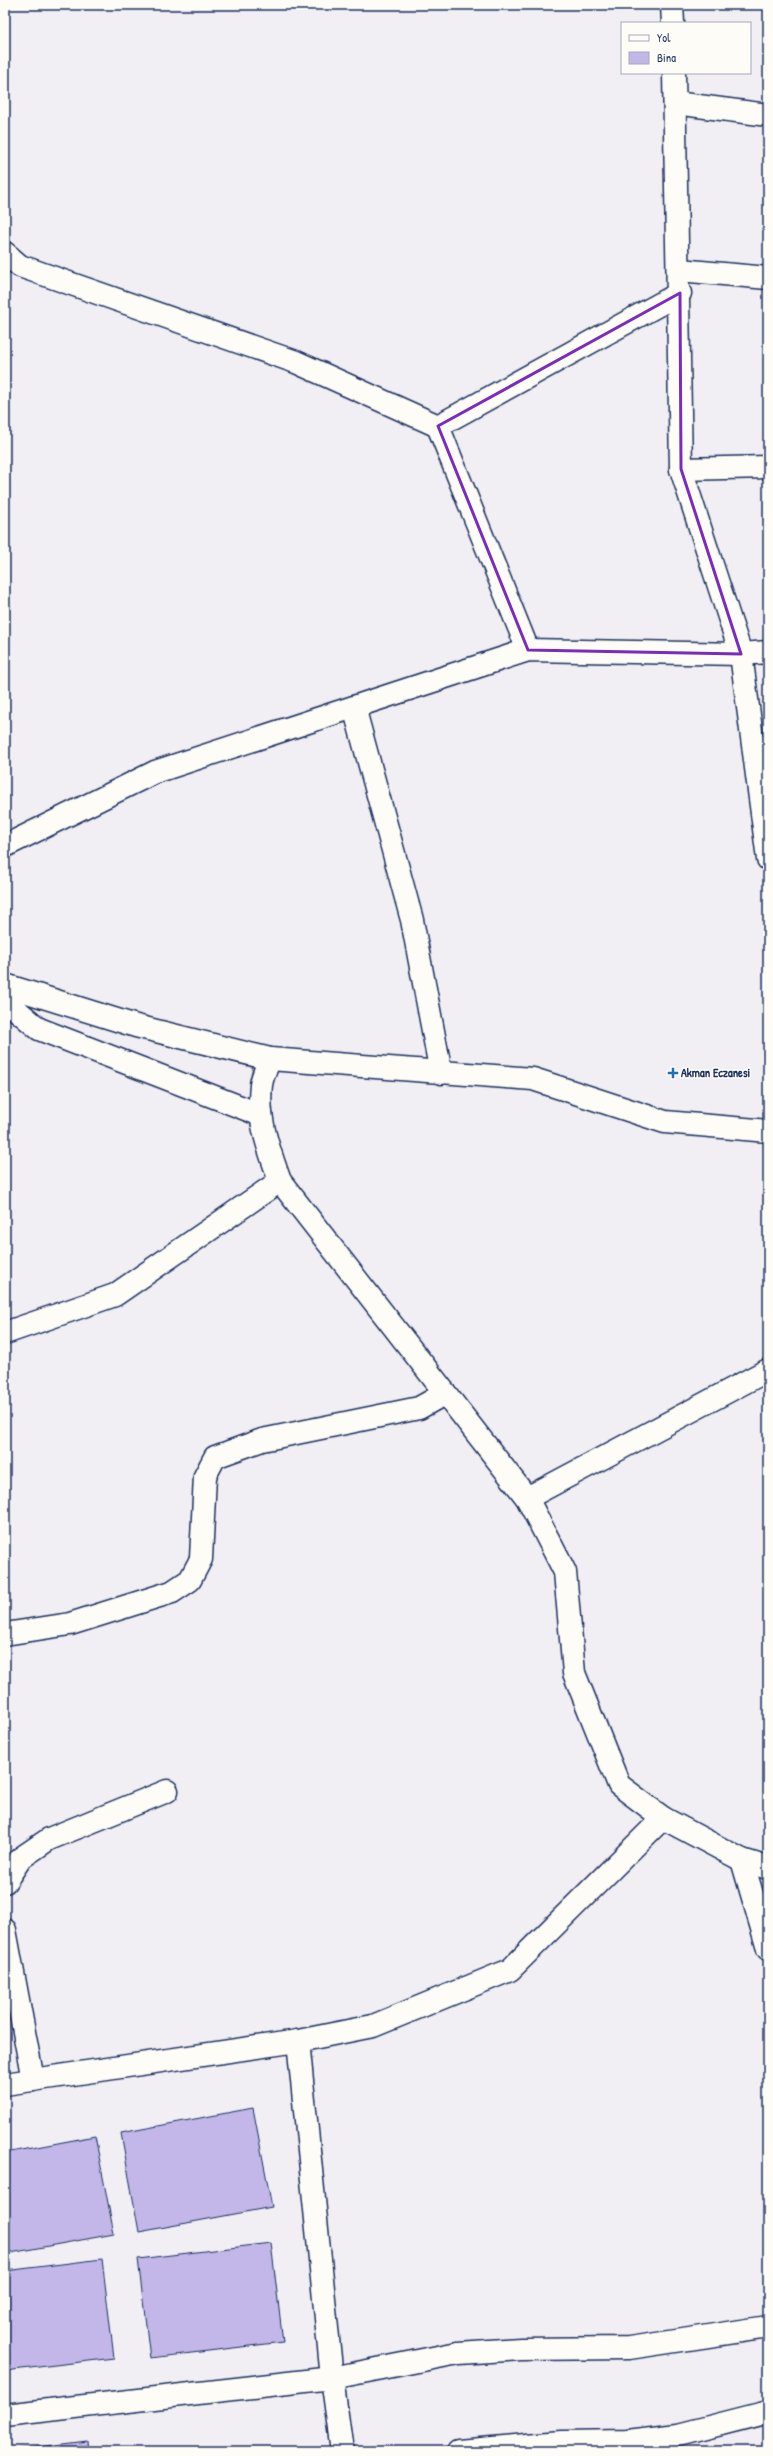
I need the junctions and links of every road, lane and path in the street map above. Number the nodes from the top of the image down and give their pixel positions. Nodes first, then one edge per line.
1 (672, 5) edge
2 (673, 22) edge
3 (674, 74) edge
4 (674, 103) junction
5 (768, 115) edge
6 (5, 253) edge
7 (679, 270) junction
8 (768, 278) edge
9 (680, 293) junction
10 (438, 426) junction
11 (768, 468) edge
12 (681, 469) junction
13 (528, 650) junction
14 (768, 652) edge
15 (741, 654) junction
16 (354, 707) junction
17 (762, 761) edge
18 (5, 846) edge
19 (768, 859) edge
20 (5, 986) edge
21 (5, 1000) edge
22 (270, 1059) junction
23 (441, 1073) junction
24 (261, 1115) junction
25 (768, 1131) edge
26 (280, 1181) junction
27 (5, 1333) edge
28 (768, 1370) edge
29 (444, 1394) junction
30 (527, 1498) junction
31 (5, 1634) edge
32 (167, 1790) dead end
33 (664, 1818) junction
34 (742, 1860) junction
35 (768, 1868) edge
36 (5, 1882) edge
37 (5, 1930) edge
38 (768, 1949) edge
39 (298, 2041) junction
40 (33, 2080) junction
41 (5, 2084) edge
42 (768, 2327) edge
43 (332, 2378) junction
44 (768, 2412) edge
45 (5, 2415) edge
46 (342, 2451) edge
47 (458, 2451) edge

1 - 2 street
3 - 4 street
4 - 5 street
4 - 7 street
6 - 10 street
7 - 8 street
7 - 9 street
9 - 10 street
9 - 12 street
10 - 13 street
11 - 12 street
12 - 15 street
13 - 15 street
13 - 16 street
14 - 15 street
15 - 17 street
16 - 18 street
16 - 23 street
17 - 19 street
20 - 22 street
21 - 24 street
22 - 23 street
22 - 24 street
23 - 25 street
24 - 26 street
26 - 27 street
26 - 29 street
28 - 30 street
29 - 30 street
29 - 31 street
30 - 33 street
32 - 36 street
33 - 34 street
33 - 39 street
34 - 35 street
34 - 38 street
37 - 40 street
39 - 40 street
39 - 43 street
40 - 41 street
42 - 43 street
43 - 45 street
43 - 46 street
44 - 47 street

